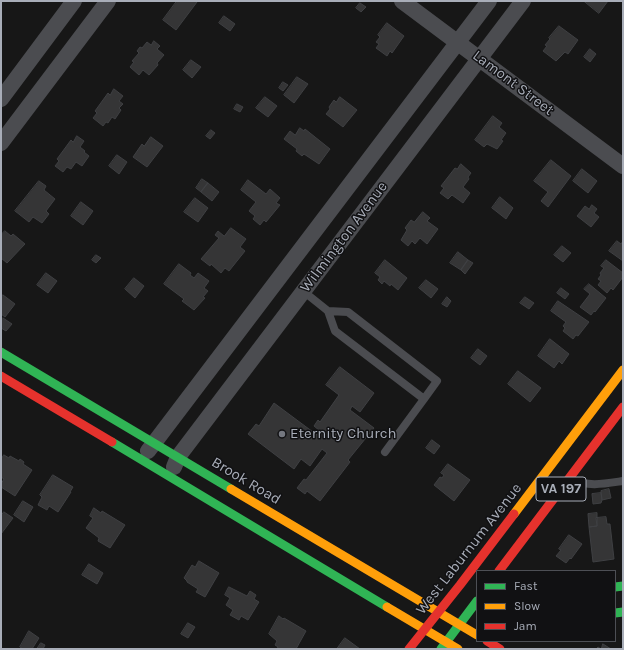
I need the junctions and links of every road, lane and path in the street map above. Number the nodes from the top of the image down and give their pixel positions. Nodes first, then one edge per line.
1 (74, 1) edge
2 (108, 1) edge
3 (402, 1) edge
4 (489, 1) edge
5 (523, 1) edge
6 (458, 42) junction
7 (480, 58) junction
8 (1, 99) edge
9 (1, 143) edge
10 (623, 166) edge
11 (303, 291) junction
12 (328, 311) junction
13 (1, 352) edge
14 (623, 370) edge
15 (1, 376) edge
16 (424, 399) junction
17 (623, 407) edge
18 (154, 443) junction
19 (385, 452) dead end
20 (178, 457) junction
21 (142, 460) junction
22 (170, 476) junction
23 (569, 478) junction
24 (623, 481) edge
25 (500, 570) edge
26 (476, 604) edge
27 (439, 612) junction
28 (447, 617) junction
29 (459, 624) junction
30 (425, 629) junction
31 (476, 634) edge
32 (489, 642) edge
33 (444, 645) edge
34 (409, 649) edge
35 (458, 649) edge
36 (500, 649) edge

1 - 8 street
2 - 9 street
3 - 6 street, Lamont Street
4 - 6 street, Wilmington Avenue
5 - 7 street, Wilmington Avenue
6 - 7 street, Lamont Street
6 - 18 street, Wilmington Avenue
7 - 10 street, Lamont Street
7 - 11 street, Wilmington Avenue
11 - 12 lane
11 - 20 street, Wilmington Avenue
12 - 16 lane
12 - 16 lane
13 - 18 main road, Brook Road
14 - 27 main road, West Laburnum Avenue / VA 197
15 - 21 main road
16 - 19 lane
17 - 23 main road, VA 197
18 - 20 main road, Brook Road
18 - 21 street, Wilmington Avenue
20 - 22 street, Wilmington Avenue
20 - 27 main road, Brook Road
21 - 22 main road
22 - 30 main road
23 - 24 lane
23 - 25 main road, VA 197
26 - 28 main road
26 - 29 main road
27 - 28 main road, Brook Road
27 - 30 main road, West Laburnum Avenue / VA 197
28 - 29 main road, Brook Road
28 - 30 main road
29 - 31 main road, Brook Road
29 - 33 main road
30 - 33 main road
30 - 34 main road, West Laburnum Avenue / VA 197
31 - 33 main road
32 - 36 main road
33 - 35 main road

